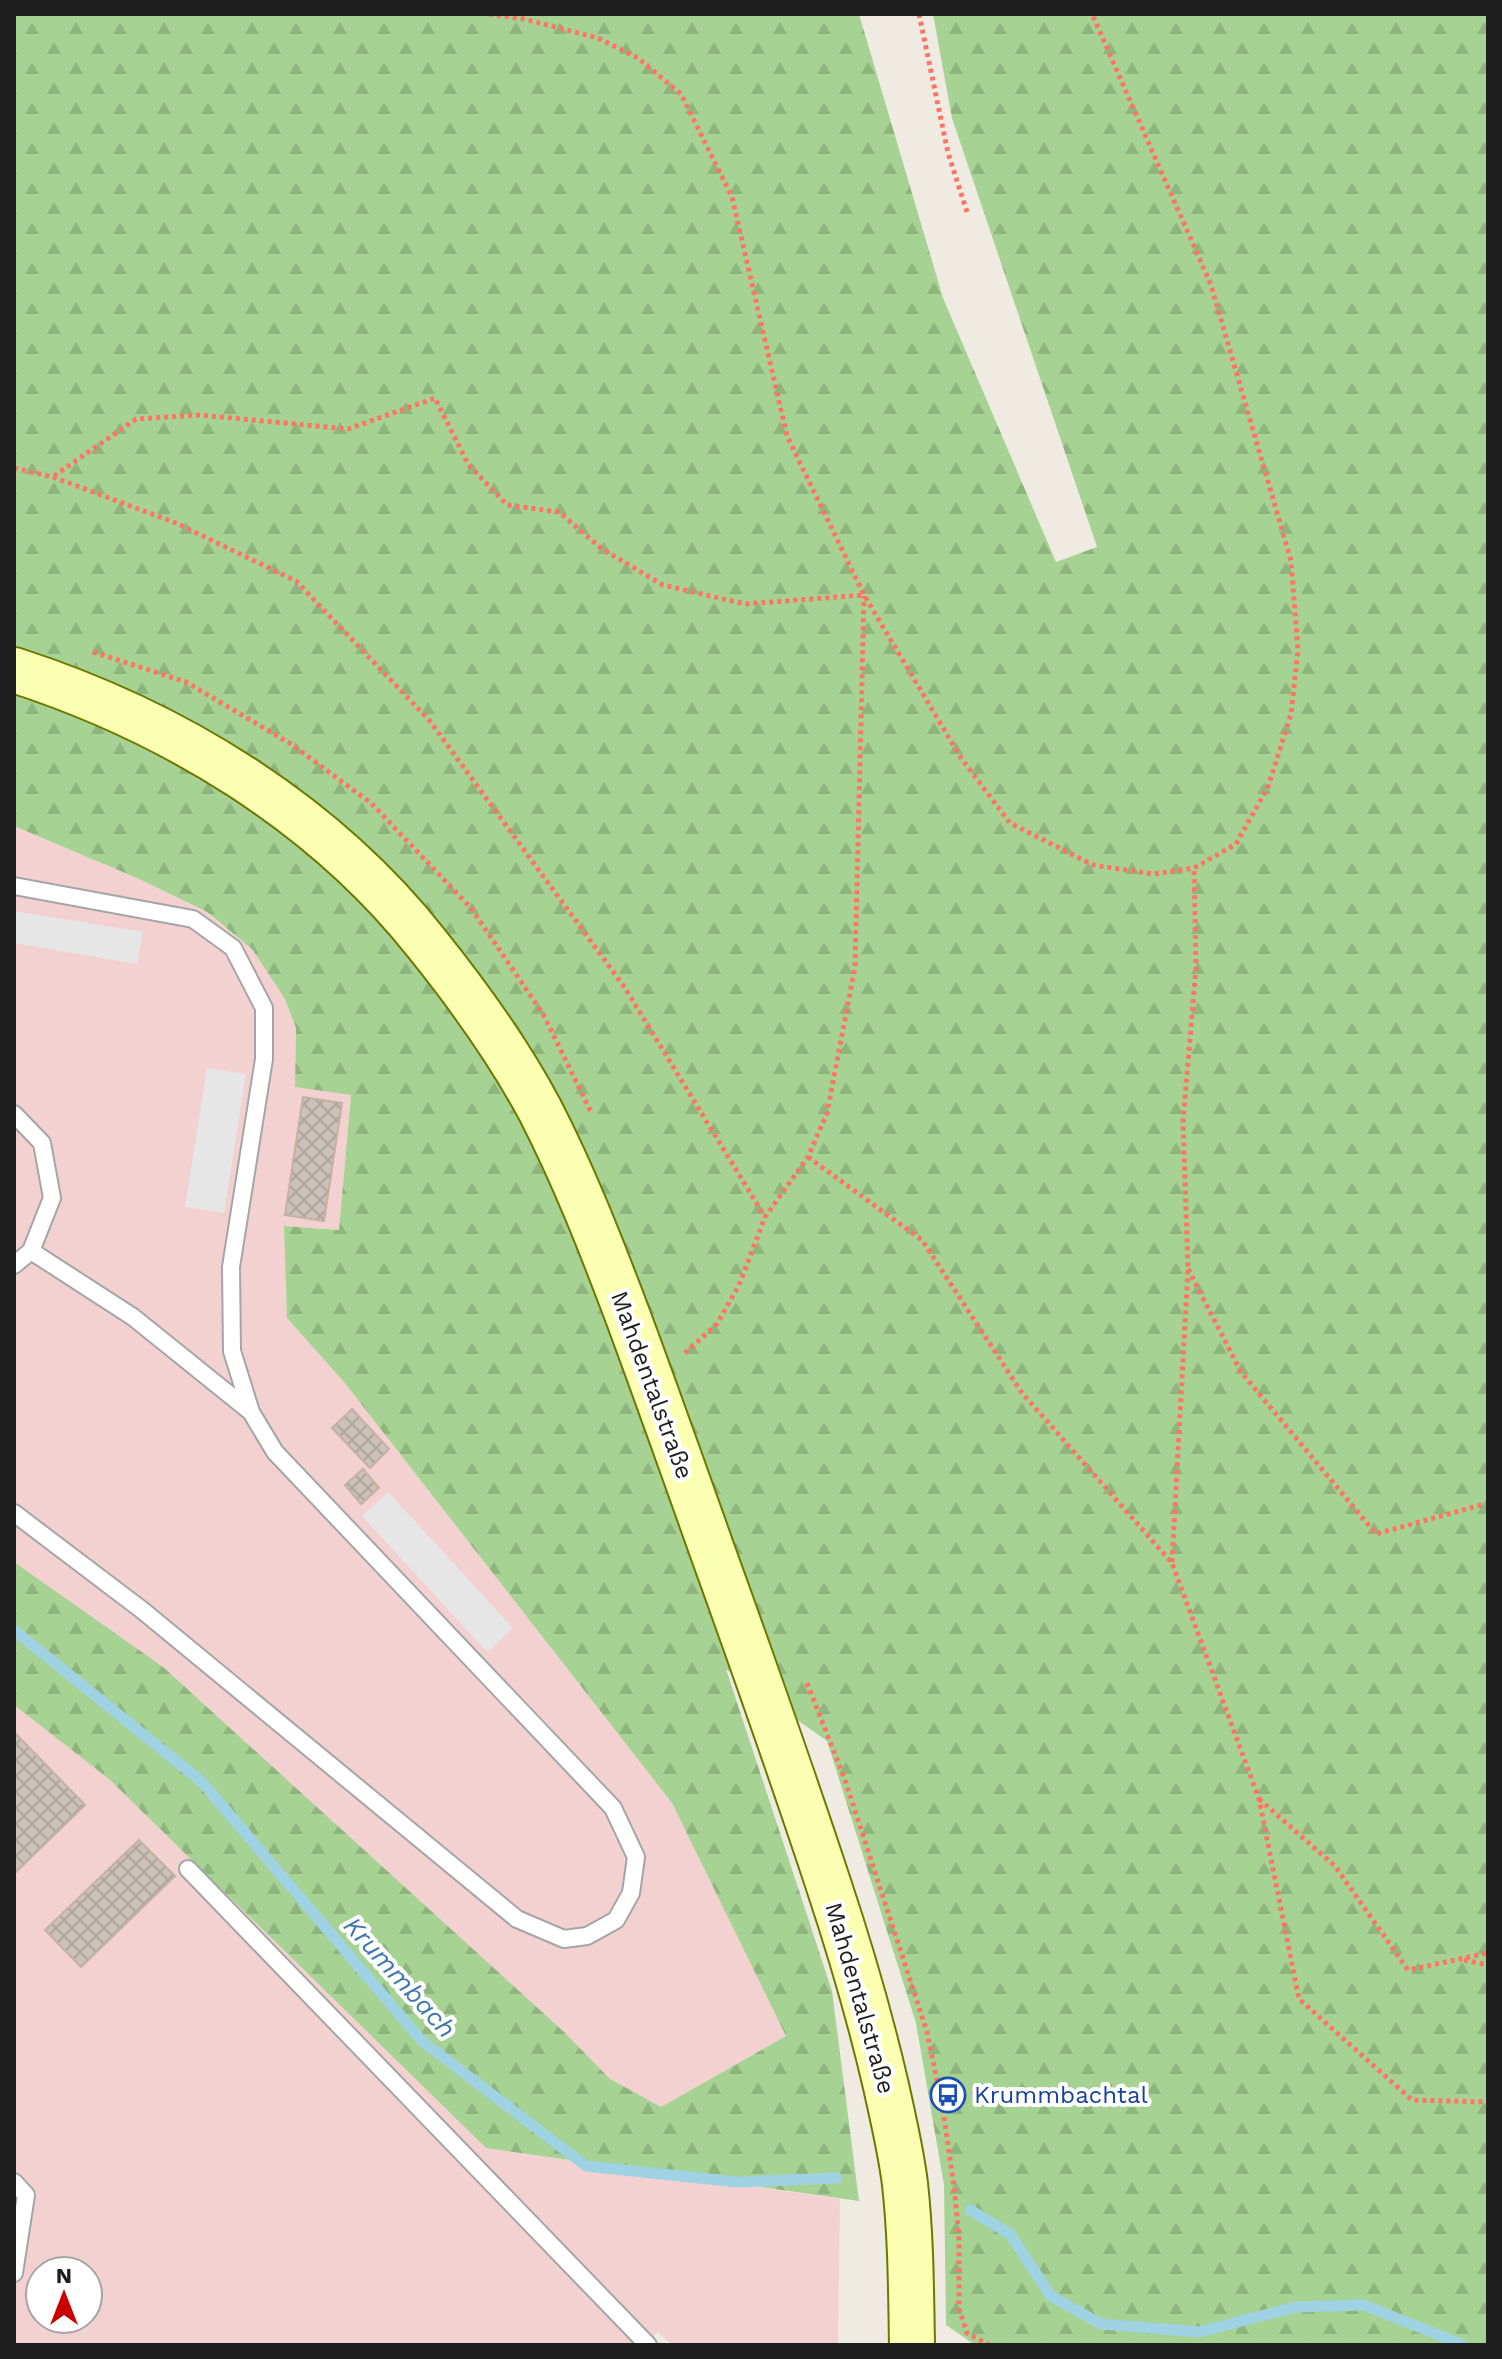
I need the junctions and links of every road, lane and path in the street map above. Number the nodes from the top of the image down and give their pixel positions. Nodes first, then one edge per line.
1 (489, 14) edge
2 (919, 14) edge
3 (1092, 14) edge
4 (967, 212) dead end
5 (14, 468) edge
6 (53, 477) junction
7 (864, 595) junction
8 (14, 670) edge
9 (1194, 868) junction
10 (14, 886) edge
11 (14, 1114) edge
12 (808, 1157) junction
13 (765, 1217) junction
14 (31, 1251) junction
15 (14, 1265) edge
16 (1188, 1269) junction
17 (681, 1356) dead end
18 (251, 1412) junction
19 (1488, 1503) edge
20 (14, 1513) edge
21 (1172, 1563) junction
22 (1259, 1799) junction
23 (188, 1869) dead end
24 (1488, 1953) edge
25 (1459, 1959) junction
26 (1488, 1965) edge
27 (1488, 2102) edge
28 (943, 2110) dead end
29 (14, 2182) edge
30 (14, 2273) edge
31 (648, 2345) edge
32 (912, 2345) edge
33 (989, 2345) edge

1 - 7 path
2 - 4 path
3 - 9 path
5 - 6 path
6 - 7 path
6 - 13 path
7 - 9 path
7 - 12 path
8 - 32 main road, Mahdentalstraße
9 - 16 path
10 - 18 lane
11 - 14 lane
12 - 13 path
12 - 21 path
13 - 17 path
14 - 15 lane
14 - 18 lane
16 - 19 path
16 - 21 path
18 - 20 lane
21 - 22 path
22 - 25 path
22 - 27 path
23 - 31 lane
24 - 25 path
25 - 26 path
28 - 33 path
29 - 30 lane

